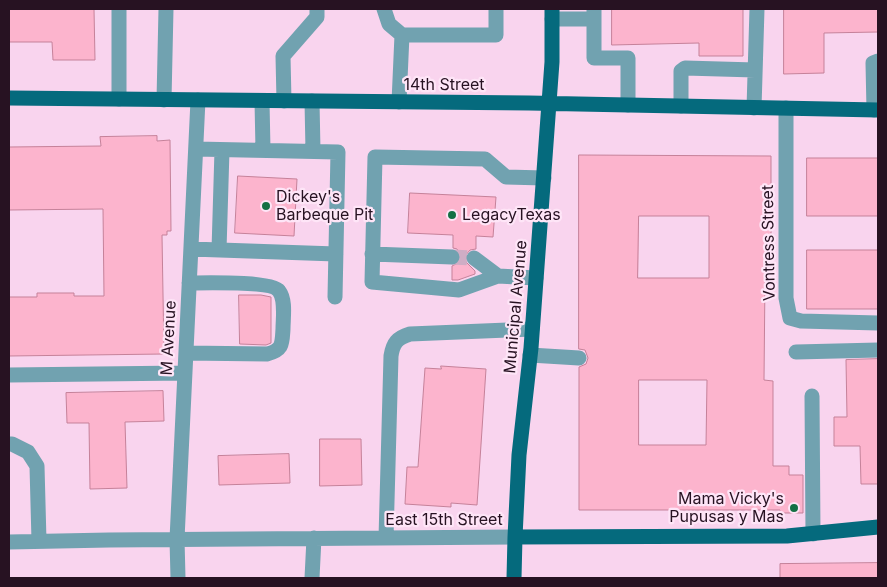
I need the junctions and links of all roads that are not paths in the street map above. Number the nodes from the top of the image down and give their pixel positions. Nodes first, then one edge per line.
1 (119, 9) edge
2 (166, 9) edge
3 (317, 9) edge
4 (384, 9) edge
5 (496, 9) edge
6 (757, 9) edge
7 (552, 14) edge
8 (594, 14) edge
9 (402, 35) junction
10 (878, 61) edge
11 (755, 70) junction
12 (9, 98) edge
13 (119, 99) junction
14 (164, 100) junction
15 (198, 100) junction
16 (262, 100) junction
17 (284, 101) junction
18 (312, 101) junction
19 (399, 102) junction
20 (549, 103) junction
21 (628, 105) junction
22 (681, 106) junction
23 (754, 108) junction
24 (786, 108) junction
25 (876, 110) edge
26 (196, 149) junction
27 (222, 150) junction
28 (263, 150) junction
29 (313, 151) junction
30 (544, 178) junction
31 (191, 248) junction
32 (219, 250) junction
33 (336, 254) junction
34 (372, 254) junction
35 (452, 257) tunnel mouth
36 (474, 258) tunnel mouth
37 (498, 276) junction
38 (536, 278) junction
39 (189, 283) junction
40 (335, 297) dead end
41 (878, 323) edge
42 (532, 329) junction
43 (878, 350) edge
44 (796, 352) dead end
45 (186, 353) junction
46 (530, 355) junction
47 (579, 358) dead end
48 (185, 373) junction
49 (9, 375) edge
50 (812, 396) dead end
51 (9, 444) edge
52 (878, 527) edge
53 (813, 534) junction
54 (515, 537) junction
55 (314, 538) junction
56 (386, 538) junction
57 (177, 539) junction
58 (9, 542) edge
59 (38, 542) junction
60 (178, 578) edge
61 (312, 578) edge
62 (514, 578) edge

1 - 13 street
2 - 14 street
3 - 17 street
4 - 9 street
5 - 9 street
6 - 11 street
7 - 8 street
7 - 20 main road, Municipal Avenue
8 - 21 street
9 - 19 street
10 - 25 street
11 - 22 street
11 - 23 street
12 - 13 main road, 14th Street
13 - 14 main road, 14th Street
14 - 15 main road, 14th Street
15 - 16 main road, 14th Street
15 - 26 street, M Avenue
16 - 17 main road, 14th Street
16 - 28 street
17 - 18 main road, 14th Street
18 - 19 main road, 14th Street
18 - 29 street
19 - 20 main road, 14th Street
20 - 21 main road, 14th Street
20 - 30 main road, Municipal Avenue
21 - 22 main road, 14th Street
22 - 23 main road, 14th Street
23 - 24 main road, 14th Street
24 - 25 main road, 14th Street
24 - 41 street, Vontress Street
26 - 27 street
26 - 31 street, M Avenue
27 - 28 street
27 - 32 street
28 - 29 street
29 - 33 street
30 - 34 street
30 - 38 main road, Municipal Avenue
31 - 32 street
31 - 39 street, M Avenue
32 - 33 street
33 - 40 street
34 - 35 street
34 - 37 street
36 - 37 street
37 - 38 street
38 - 42 main road, Municipal Avenue
39 - 45 street, M Avenue
39 - 45 street
42 - 46 main road, Municipal Avenue
42 - 56 street
43 - 44 street
45 - 48 street, M Avenue
46 - 47 street
46 - 54 main road, Municipal Avenue
48 - 49 street
48 - 57 street, M Avenue
50 - 53 street
51 - 59 street
52 - 53 main road, East 15th Street
53 - 54 main road, East 15th Street
54 - 56 street, East 15th Street
54 - 62 main road, Municipal Avenue
55 - 56 street, East 15th Street
55 - 57 street, East 15th Street
55 - 61 street
57 - 59 street, East 15th Street
57 - 60 street, M Avenue
58 - 59 street, East 15th Street

